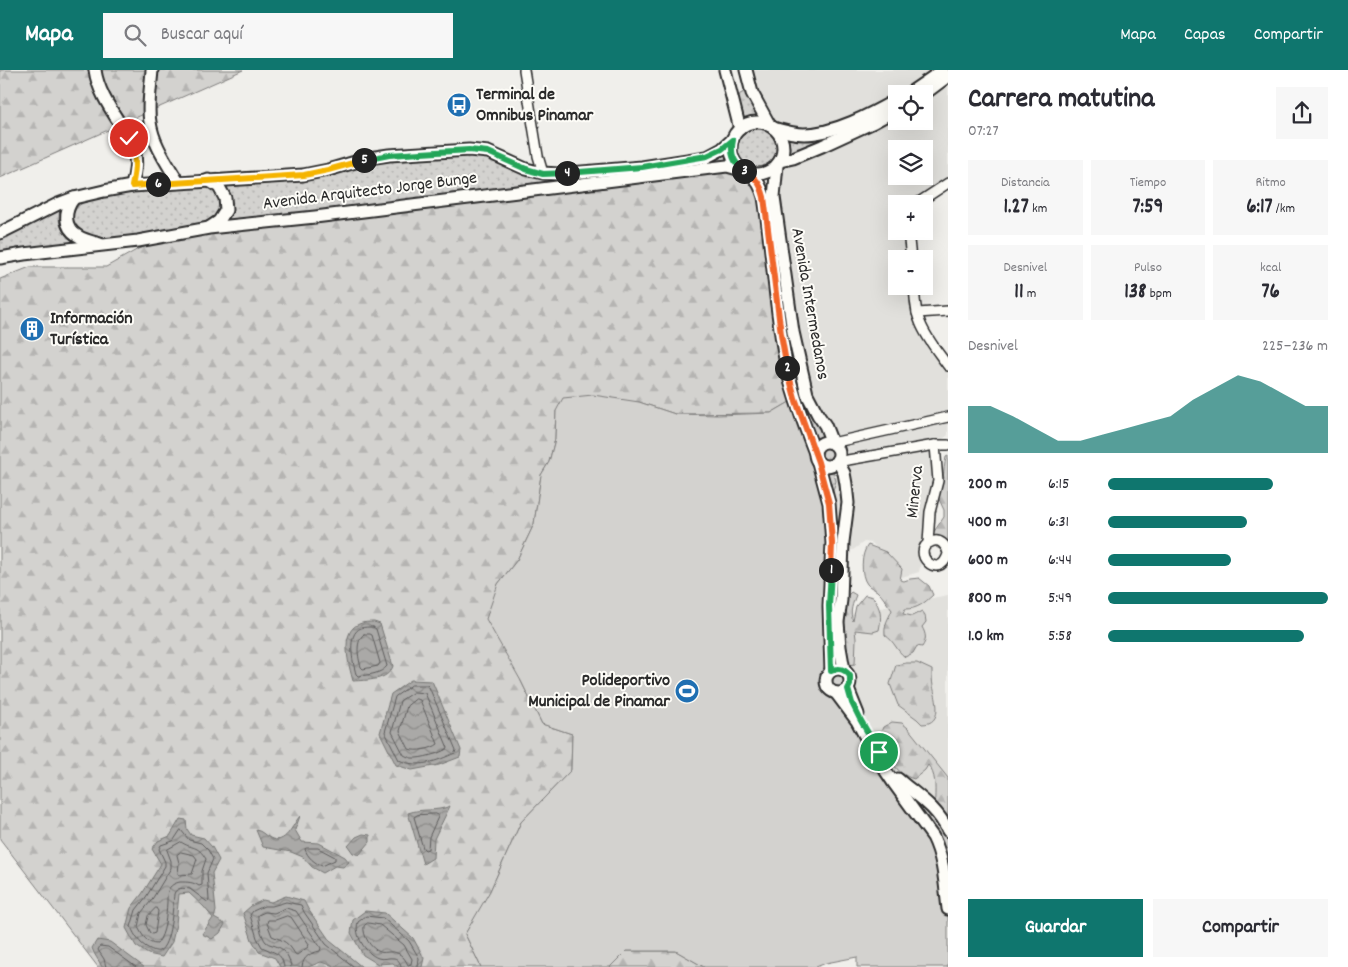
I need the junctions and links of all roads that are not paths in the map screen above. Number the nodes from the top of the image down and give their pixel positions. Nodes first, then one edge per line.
1 (95, 70) edge
2 (152, 70) edge
3 (524, 70) edge
4 (725, 70) edge
5 (746, 70) edge
6 (943, 70) edge
7 (948, 76) edge
8 (749, 84) junction
9 (921, 85) edge
10 (933, 87) edge
11 (731, 90) junction
12 (888, 104) edge
13 (888, 114) edge
14 (772, 127) junction
15 (740, 129) junction
16 (733, 140) junction
17 (778, 163) junction
18 (747, 172) junction
19 (543, 174) junction
20 (208, 180) junction
21 (178, 182) junction
22 (948, 183) edge
23 (132, 186) junction
24 (930, 195) edge
25 (74, 198) junction
26 (209, 228) junction
27 (0, 233) edge
28 (103, 245) junction
29 (0, 258) edge
30 (915, 295) edge
31 (948, 311) edge
32 (917, 313) junction
33 (948, 366) edge
34 (948, 417) edge
35 (832, 443) junction
36 (935, 444) junction
37 (948, 445) edge
38 (816, 457) junction
39 (837, 460) junction
40 (928, 544) junction
41 (948, 554) edge
42 (844, 670) junction
43 (831, 671) junction
44 (848, 689) junction
45 (836, 693) junction
46 (948, 830) edge
47 (948, 909) edge

1 - 23 main road
2 - 21 main road
3 - 19 street
4 - 11 main road
5 - 8 main road
6 - 9 main road
7 - 10 main road
8 - 11 main road
8 - 14 main road
11 - 15 main road
12 - 14 main road
13 - 17 main road
14 - 15 main road
14 - 17 main road
15 - 16 main road
16 - 18 main road
16 - 19 main road, Avenida Arquitecto Jorge Bunge
17 - 18 main road
17 - 35 main road, Avenida Intermedanos
18 - 26 main road, Avenida Arquitecto Jorge Bunge
18 - 38 main road
19 - 20 main road, Avenida Arquitecto Jorge Bunge
20 - 21 main road, Avenida Arquitecto Jorge Bunge
20 - 26 main road
21 - 23 main road, Avenida Arquitecto Jorge Bunge
22 - 24 street
23 - 25 main road, Avenida Arquitecto Jorge Bunge
25 - 27 main road, Avenida Arquitecto Jorge Bunge
25 - 28 main road
26 - 28 main road, Avenida Arquitecto Jorge Bunge
28 - 29 main road, Avenida Arquitecto Jorge Bunge
30 - 32 street
31 - 32 street
32 - 33 street
34 - 35 street
35 - 38 main road
35 - 39 main road
36 - 37 street
36 - 39 street
36 - 40 street, Minerva
38 - 39 main road
38 - 43 main road
39 - 42 main road
40 - 41 street
40 - 41 street
42 - 43 main road
42 - 44 main road
43 - 45 main road
44 - 45 main road
44 - 46 main road
45 - 47 main road

